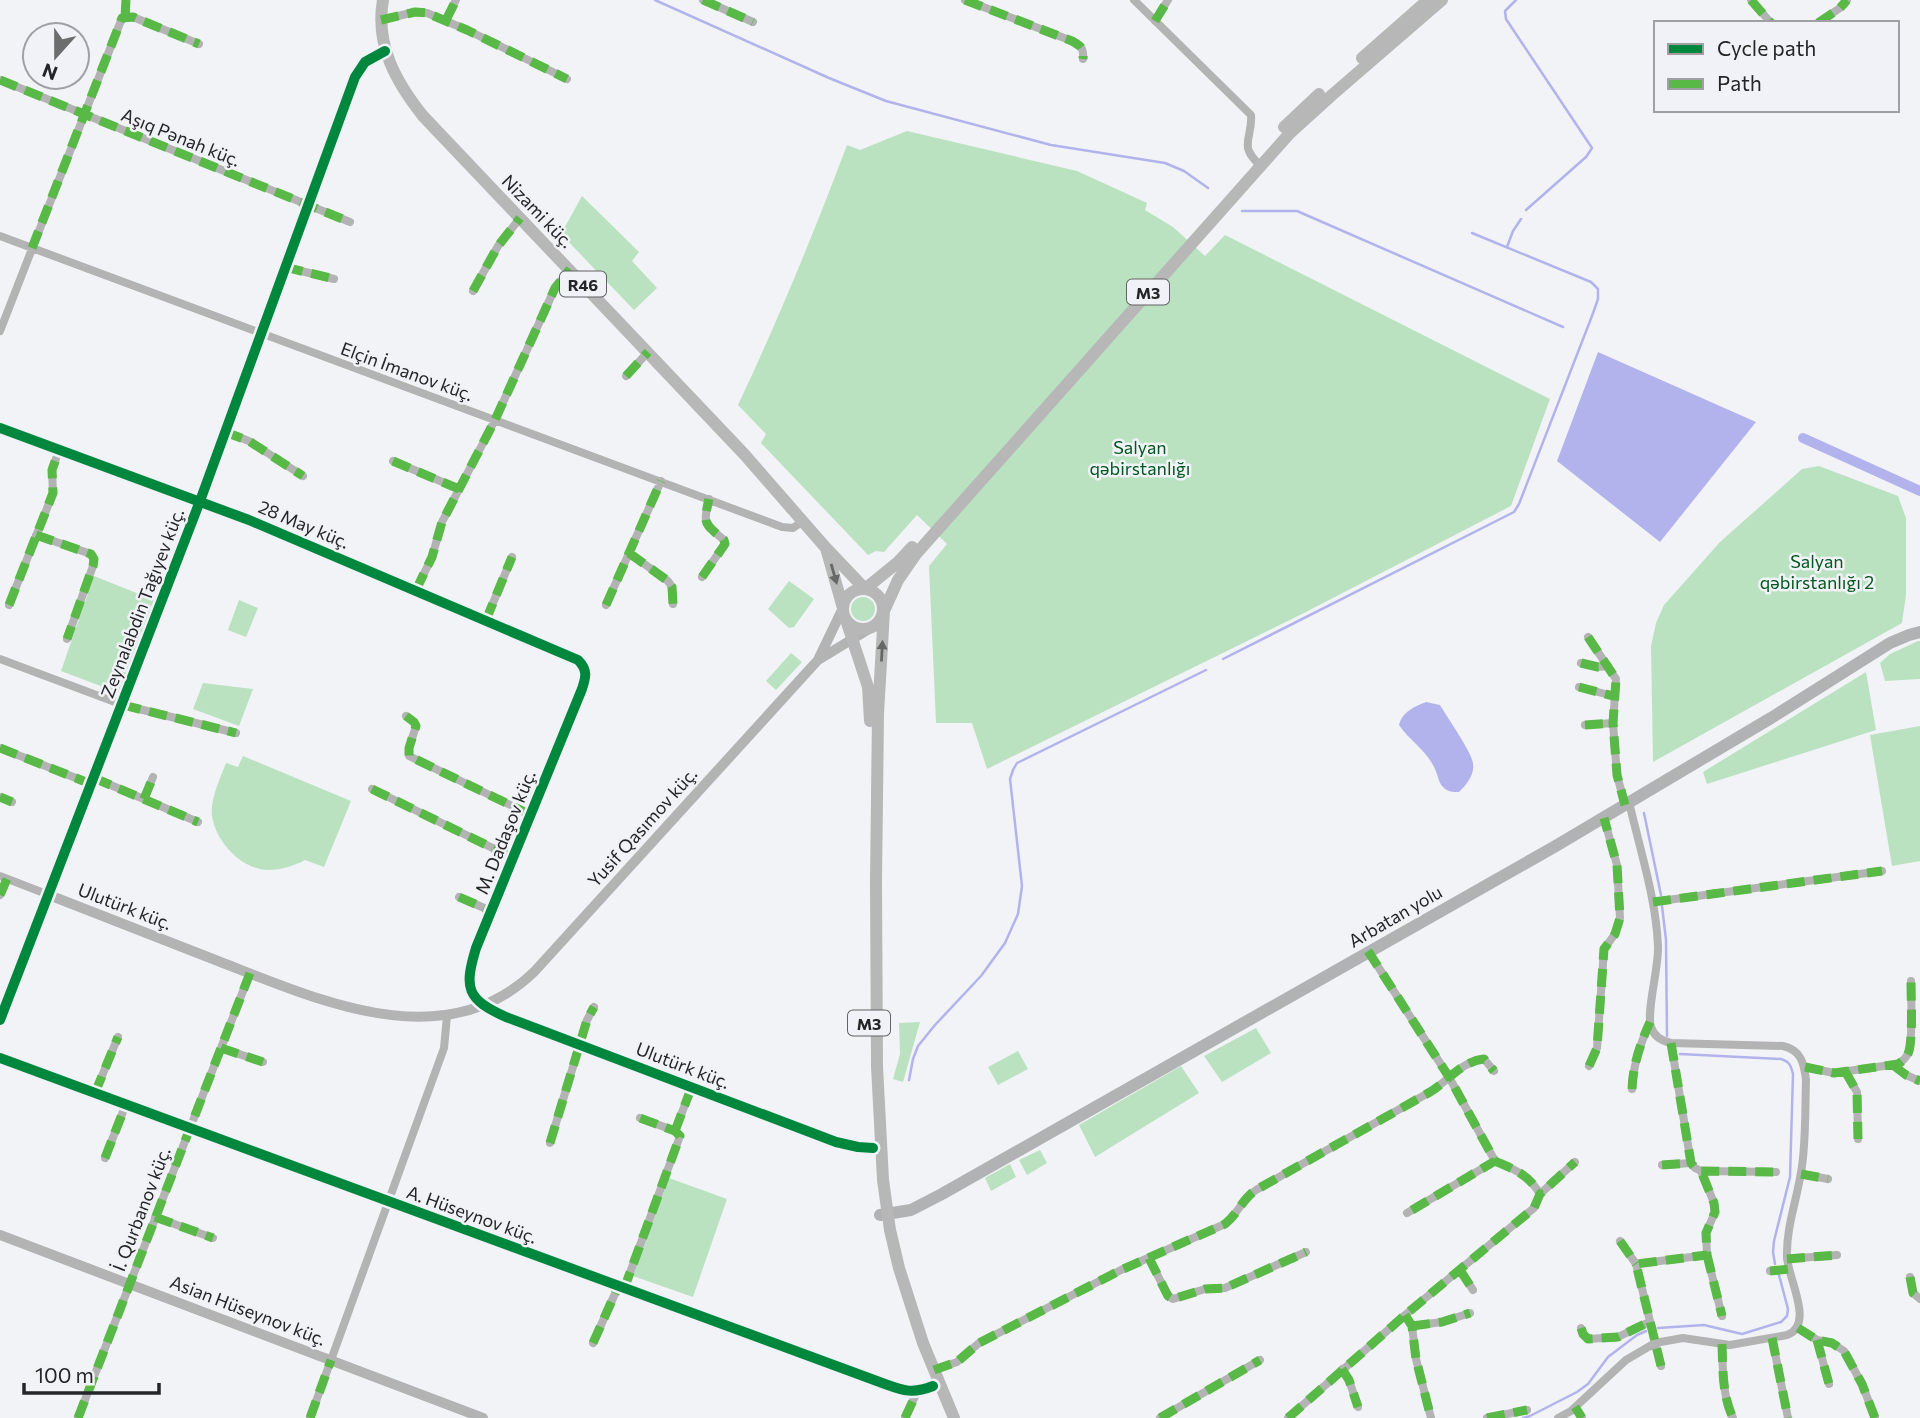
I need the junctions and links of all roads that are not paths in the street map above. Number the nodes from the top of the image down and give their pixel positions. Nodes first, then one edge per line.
1 (126, 0) edge
2 (383, 0) edge
3 (456, 0) edge
4 (703, 0) edge
5 (965, 0) edge
6 (1134, 0) edge
7 (1168, 0) edge
8 (1428, 0) edge
9 (1442, 0) edge
10 (1751, 0) edge
11 (1847, 0) edge
12 (991, 4) edge
13 (125, 16) junction
14 (381, 20) junction
15 (446, 20) junction
16 (1155, 20) junction
17 (1769, 21) edge
18 (1821, 21) edge
19 (752, 22) dead end
20 (200, 44) dead end
21 (386, 51) junction
22 (1083, 59) dead end
23 (566, 79) dead end
24 (0, 80) edge
25 (84, 115) junction
26 (1258, 163) junction
27 (308, 205) junction
28 (520, 218) junction
29 (350, 222) dead end
30 (0, 236) edge
31 (32, 248) junction
32 (285, 267) junction
33 (570, 269) junction
34 (334, 279) dead end
35 (473, 292) dead end
36 (0, 331) edge
37 (261, 334) junction
38 (648, 352) junction
39 (626, 376) dead end
40 (495, 420) junction
41 (0, 428) edge
42 (225, 432) junction
43 (60, 450) junction
44 (393, 461) dead end
45 (303, 476) dead end
46 (661, 481) junction
47 (459, 489) junction
48 (709, 499) junction
49 (200, 501) junction
50 (803, 521) junction
51 (36, 535) junction
52 (826, 548) junction
53 (629, 553) junction
54 (512, 557) dead end
55 (702, 577) dead end
56 (865, 589) junction
57 (416, 590) junction
58 (673, 604) dead end
59 (9, 605) dead end
60 (606, 605) dead end
61 (884, 611) junction
62 (845, 614) junction
63 (486, 620) junction
64 (874, 626) junction
65 (1920, 632) edge
66 (1588, 637) dead end
67 (67, 639) dead end
68 (853, 639) junction
69 (0, 659) edge
70 (818, 660) junction
71 (1581, 663) dead end
72 (1608, 666) junction
73 (586, 671) joint
74 (1579, 687) dead end
75 (1614, 696) junction
76 (122, 705) junction
77 (406, 716) dead end
78 (1613, 723) junction
79 (1585, 726) dead end
80 (236, 733) dead end
81 (0, 748) edge
82 (153, 777) dead end
83 (93, 781) junction
84 (372, 789) dead end
85 (0, 797) edge
86 (144, 799) junction
87 (12, 802) dead end
88 (1627, 804) junction
89 (531, 815) junction
90 (1604, 818) junction
91 (198, 822) dead end
92 (513, 858) junction
93 (1882, 871) dead end
94 (4, 877) edge
95 (0, 895) edge
96 (48, 895) junction
97 (459, 897) dead end
98 (1653, 902) junction
99 (491, 911) junction
100 (1368, 951) junction
101 (250, 973) junction
102 (1911, 981) dead end
103 (5, 995) edge
104 (484, 1005) junction
105 (594, 1007) dead end
106 (447, 1016) junction
107 (0, 1020) edge
108 (1650, 1022) junction
109 (118, 1037) dead end
110 (1671, 1043) junction
111 (580, 1045) junction
112 (221, 1048) junction
113 (0, 1058) edge
114 (263, 1062) dead end
115 (1893, 1065) junction
116 (1589, 1066) dead end
117 (1805, 1067) junction
118 (1494, 1071) dead end
119 (1845, 1071) junction
120 (1449, 1077) junction
121 (1920, 1081) edge
122 (692, 1086) junction
123 (1632, 1089) dead end
124 (95, 1093) junction
125 (126, 1104) junction
126 (640, 1118) dead end
127 (189, 1128) junction
128 (675, 1131) junction
129 (1858, 1139) dead end
130 (550, 1143) dead end
131 (873, 1148) junction
132 (105, 1158) dead end
133 (1495, 1161) junction
134 (1575, 1161) dead end
135 (1691, 1163) junction
136 (1662, 1165) dead end
137 (1702, 1171) junction
138 (1776, 1172) dead end
139 (1801, 1174) junction
140 (1828, 1179) dead end
141 (1540, 1194) junction
142 (388, 1202) junction
143 (1407, 1213) dead end
144 (884, 1214) junction
145 (155, 1217) junction
146 (0, 1235) edge
147 (213, 1238) dead end
148 (1620, 1241) dead end
149 (1306, 1252) dead end
150 (1707, 1255) junction
151 (1837, 1255) dead end
152 (1149, 1258) junction
153 (1787, 1259) junction
154 (1636, 1264) junction
155 (1789, 1269) junction
156 (1460, 1270) junction
157 (1770, 1271) dead end
158 (1910, 1277) dead end
159 (130, 1284) junction
160 (621, 1288) junction
161 (1473, 1290) dead end
162 (1920, 1299) edge
163 (1470, 1312) dead end
164 (1405, 1315) junction
165 (1721, 1316) dead end
166 (1649, 1322) junction
167 (1412, 1326) junction
168 (1581, 1328) dead end
169 (1798, 1328) junction
170 (1772, 1338) junction
171 (1817, 1340) junction
172 (593, 1343) dead end
173 (1655, 1343) junction
174 (1722, 1344) junction
175 (331, 1360) junction
176 (1260, 1360) dead end
177 (1661, 1366) dead end
178 (1342, 1369) junction
179 (934, 1370) junction
180 (1829, 1384) dead end
181 (933, 1387) junction
182 (917, 1392) junction
183 (1358, 1407) dead end
184 (1575, 1407) junction
185 (1527, 1410) dead end
186 (78, 1418) edge
187 (310, 1418) edge
188 (483, 1418) edge
189 (905, 1418) edge
190 (946, 1418) edge
191 (954, 1418) edge
192 (1160, 1418) edge
193 (1288, 1418) edge
194 (1431, 1418) edge
195 (1487, 1418) edge
196 (1558, 1418) edge
197 (1583, 1418) edge
198 (1733, 1418) edge
199 (1788, 1418) edge
200 (1875, 1418) edge

1 - 13 street
2 - 14 main road, Nizami küç. / R46
3 - 15 street
4 - 19 street
5 - 12 street
6 - 16 street
7 - 16 street
8 - 26 main road
9 - 26 main road, M3
10 - 17 street
11 - 18 street
12 - 22 street
13 - 20 street
13 - 25 street
14 - 15 street
14 - 21 main road, Nizami küç. / R46
15 - 23 street
16 - 26 street
21 - 27 street, Zeynalabdin Tağıyev küç.
21 - 28 main road, Nizami küç. / R46
24 - 25 street, Aşıq Pənah küç.
25 - 27 street, Aşıq Pənah küç.
25 - 31 street
26 - 56 main road
26 - 61 main road, M3
27 - 29 street, Aşıq Pənah küç.
27 - 32 street, Zeynalabdin Tağıyev küç.
28 - 33 main road, Nizami küç. / R46
28 - 35 street
30 - 31 street, Elçin İmanov küç.
31 - 36 street
31 - 37 street, Elçin İmanov küç.
32 - 34 street
32 - 37 street, Zeynalabdin Tağıyev küç.
33 - 38 main road, Nizami küç. / R46
33 - 40 street
37 - 40 street, Elçin İmanov küç.
37 - 42 street, Zeynalabdin Tağıyev küç.
38 - 39 street
38 - 50 main road, Nizami küç. / R46
40 - 46 street, Elçin İmanov küç.
40 - 47 street
41 - 43 street, 28 May küç.
42 - 45 street
42 - 49 street, Zeynalabdin Tağıyev küç.
43 - 49 street, 28 May küç.
43 - 51 street
44 - 47 street
46 - 48 street, Elçin İmanov küç.
46 - 53 street
47 - 57 street
48 - 50 street, Elçin İmanov küç.
48 - 55 street
49 - 57 street, 28 May küç.
49 - 76 street, Zeynalabdin Tağıyev küç.
50 - 52 main road, Nizami küç. / R46
51 - 59 street
51 - 67 street
52 - 56 main road, Nizami küç.
52 -> 62 main road
53 - 58 street
53 - 60 street
54 - 63 street
56 - 61 main road
56 - 62 main road
57 - 63 street, 28 May küç.
61 - 64 main road
144 -> 61 main road
62 - 64 main road
62 - 68 main road, M3
62 - 70 street
63 - 73 street, 28 May küç.
64 - 68 street
65 - 88 main road, Arbatan yolu
66 - 72 street
68 - 70 street
68 - 131 main road, M3
69 - 76 street
70 - 104 street, Yusif Qasımov küç.
71 - 72 street
72 - 75 street
73 - 89 street, M. Dadaşov küç.
74 - 75 street
75 - 78 street
76 - 80 street
76 - 83 street, Zeynalabdin Tağıyev küç.
77 - 89 street
78 - 79 street
78 - 88 street
81 - 83 street
82 - 86 street
83 - 86 street
83 - 96 street, Zeynalabdin Tağıyev küç.
84 - 92 street
85 - 87 street
86 - 91 street
88 - 90 main road, Arbatan yolu
88 - 98 street
89 - 92 street, M. Dadaşov küç.
90 - 100 main road, Arbatan yolu
90 - 116 street
92 - 99 street, M. Dadaşov küç.
93 - 98 street
94 - 95 street
94 - 96 street, Ulutürk küç.
96 - 101 street, Ulutürk küç.
96 - 103 street, Zeynalabdin Tağıyev küç.
97 - 99 street
98 - 108 street
99 - 104 street, M. Dadaşov küç.
100 - 120 street
100 - 144 main road, Arbatan yolu
101 - 106 street, Ulutürk küç.
101 - 112 street, İ. Qurbanov küç.
102 - 115 street
103 - 107 street, Zeynalabdin Tağıyev küç.
104 - 106 street, Ulutürk küç.
104 - 111 street, Ulutürk küç.
105 - 111 street
106 - 142 street
108 - 110 street
108 - 123 street
109 - 124 street
110 - 117 street
110 - 135 street
111 - 122 street, Ulutürk küç.
111 - 130 street
112 - 114 street
112 - 127 street, İ. Qurbanov küç.
113 - 124 street, A. Hüseynov küç.
115 - 119 street
115 - 121 street
117 - 119 street
117 - 139 street
118 - 120 street
119 - 129 street
120 - 133 street
120 - 152 street
122 - 128 street
122 - 131 street, Ulutürk küç.
124 - 125 street, A. Hüseynov küç.
125 - 127 street, A. Hüseynov küç.
125 - 132 street
126 - 128 street
127 - 142 street, A. Hüseynov küç.
127 - 145 street, İ. Qurbanov küç.
128 - 160 street
131 - 144 main road, M3
133 - 141 street
133 - 143 street
134 - 141 street
135 - 136 street
135 - 137 street
137 - 138 street
137 - 150 street
139 - 140 street
139 - 153 street
141 - 156 street
142 - 160 street, A. Hüseynov küç.
142 - 175 street
144 - 179 main road
144 - 181 main road, M3
145 - 147 street
145 - 159 street, İ. Qurbanov küç.
146 - 159 street, Asian Hüseynov küç.
148 - 154 street
149 - 152 street
150 - 154 street
150 - 165 street
151 - 153 street
152 - 179 street
153 - 155 street
154 - 166 street
155 - 157 street
155 - 169 street
156 - 161 street
156 - 164 street
158 - 162 street
159 - 175 street, Asian Hüseynov küç.
159 - 186 street, İ. Qurbanov küç.
160 - 172 street
160 - 182 street, A. Hüseynov küç.
163 - 167 street
164 - 167 street
164 - 178 street
166 - 168 street
166 - 173 street
167 - 194 street
169 - 170 street
169 - 171 street
170 - 174 street
170 - 199 street
171 - 180 street
171 - 200 street
173 - 174 street
173 - 177 street
173 - 184 street
174 - 198 street
175 - 187 street
175 - 188 street, Asian Hüseynov küç.
176 - 192 street
178 - 183 street
178 - 193 street
179 - 191 main road
181 - 182 street
181 - 190 main road, M3
182 - 189 street
184 - 196 street
184 - 197 street
185 - 195 street

